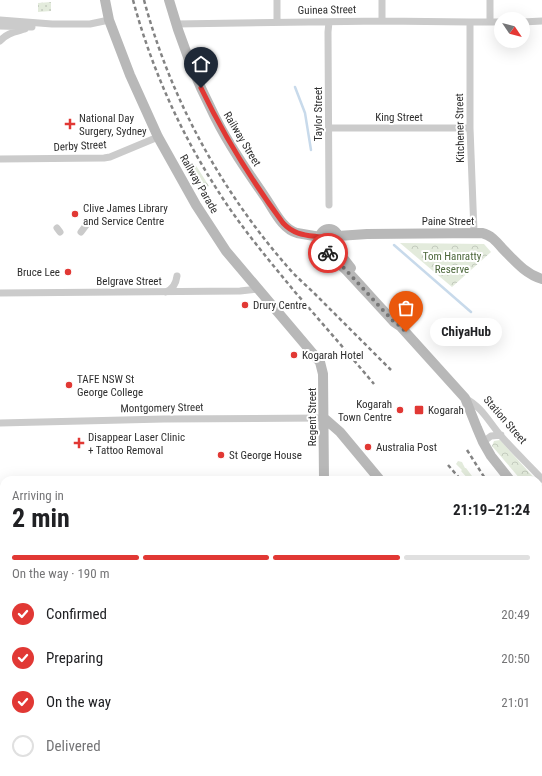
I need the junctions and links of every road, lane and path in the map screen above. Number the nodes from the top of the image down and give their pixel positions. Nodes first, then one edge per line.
1 (105, 0) edge
2 (168, 0) edge
3 (277, 0) edge
4 (382, 0) edge
5 (490, 0) edge
6 (0, 20) edge
7 (109, 20) junction
8 (382, 21) junction
9 (542, 21) edge
10 (277, 22) junction
11 (329, 22) junction
12 (470, 22) junction
13 (490, 22) junction
14 (494, 22) edge
15 (530, 22) edge
16 (52, 24) junction
17 (176, 24) junction
18 (0, 26) edge
19 (30, 27) junction
20 (0, 41) edge
21 (329, 128) junction
22 (470, 128) junction
23 (158, 137) junction
24 (0, 159) edge
25 (329, 205) dead end
26 (87, 224) dead end
27 (81, 232) dead end
28 (474, 232) junction
29 (330, 240) junction
30 (177, 276) dead end
31 (542, 279) edge
32 (258, 289) junction
33 (165, 292) junction
34 (0, 293) edge
35 (315, 356) joint
36 (465, 398) junction
37 (324, 418) junction
38 (0, 422) edge
39 (492, 423) junction
40 (477, 428) junction
41 (500, 435) junction
42 (483, 442) junction
43 (324, 476) edge
44 (377, 476) edge
45 (507, 476) edge
46 (539, 476) edge

1 - 7 main road, Railway Parade
2 - 17 main road, Railway Street
3 - 10 street
4 - 8 street
5 - 13 street
6 - 16 street
7 - 16 street
7 - 23 main road, Railway Parade
8 - 11 street, Guinea Street
8 - 12 street, Guinea Street
9 - 15 street
10 - 11 street, Guinea Street
10 - 17 street, Guinea Street
11 - 21 street, Taylor Street
12 - 13 street, Guinea Street
12 - 22 street, Kitchener Street
13 - 14 street, Guinea Street
16 - 19 street
17 - 29 main road, Railway Street
18 - 19 street
19 - 20 street
21 - 22 street, King Street
21 - 25 street, Taylor Street
22 - 28 street, Kitchener Street
23 - 24 street, Derby Street
23 - 32 main road, Railway Parade
26 - 27 street
28 - 29 main road, Paine Street
28 - 31 main road, Paine Street
29 - 36 main road, Station Street
30 - 33 street
32 - 33 street, Belgrave Street
32 - 35 main road, Railway Parade
33 - 34 street, Belgrave Street
35 - 37 main road, Regent Street
36 - 39 street, Station Street
36 - 40 main road, Station Street
37 - 38 street, Montgomery Street
37 - 43 main road, Regent Street
37 - 44 main road
39 - 40 street
39 - 41 street, Station Street
40 - 42 main road, Station Street
41 - 42 street
41 - 46 street, Station Street
42 - 45 main road, Station Street

